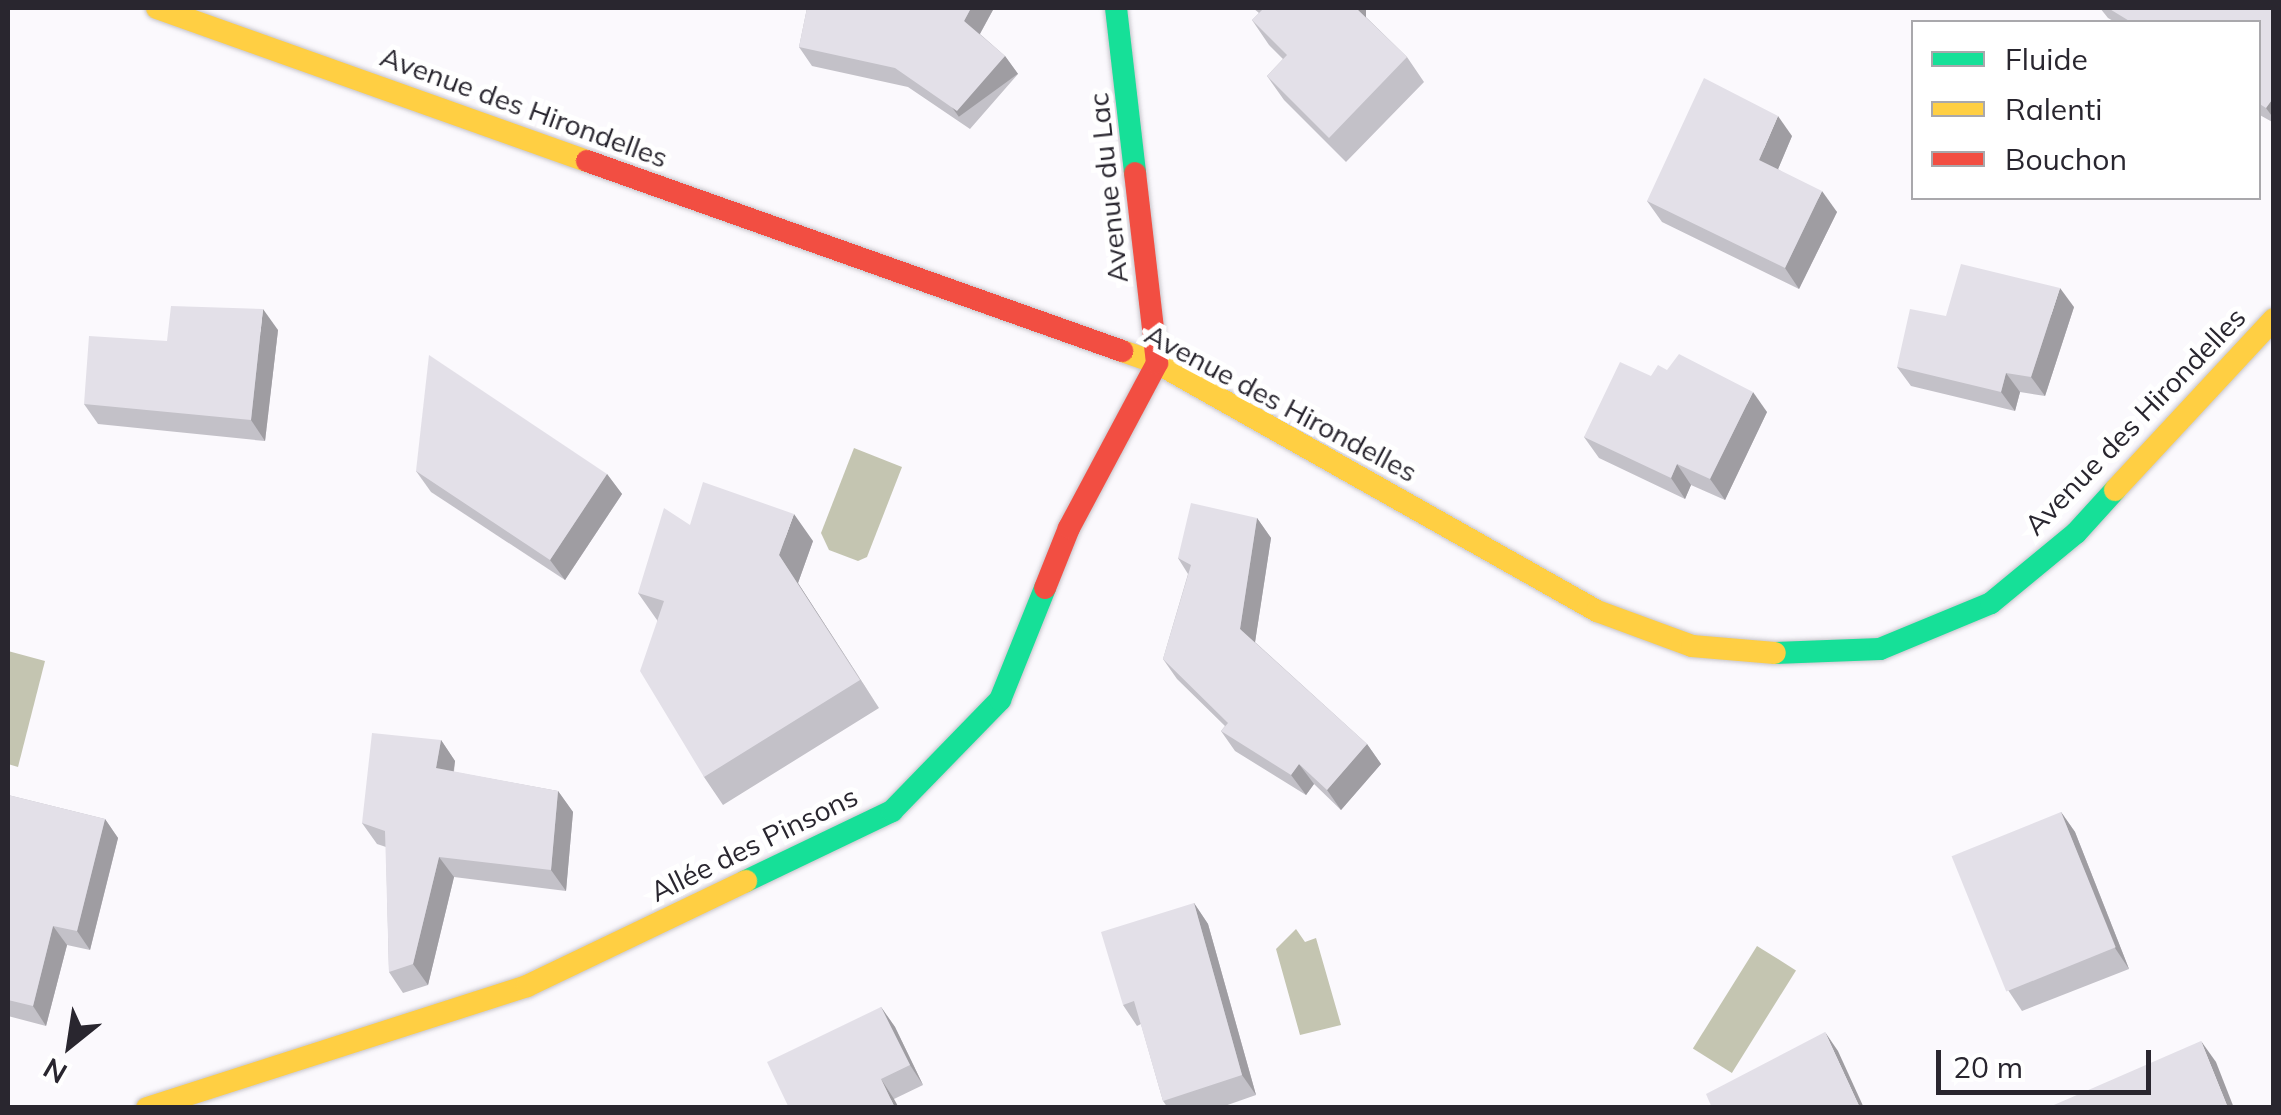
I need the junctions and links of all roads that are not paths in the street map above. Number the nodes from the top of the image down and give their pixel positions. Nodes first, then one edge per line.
1 (157, 8) edge
2 (1116, 8) edge
3 (2274, 319) edge
4 (1157, 363) junction
5 (146, 1108) edge

1 - 4 street, Avenue des Hirondelles
2 - 4 street, Avenue du Lac
3 - 4 street, Avenue des Hirondelles
4 - 5 street, Allée des Pinsons

